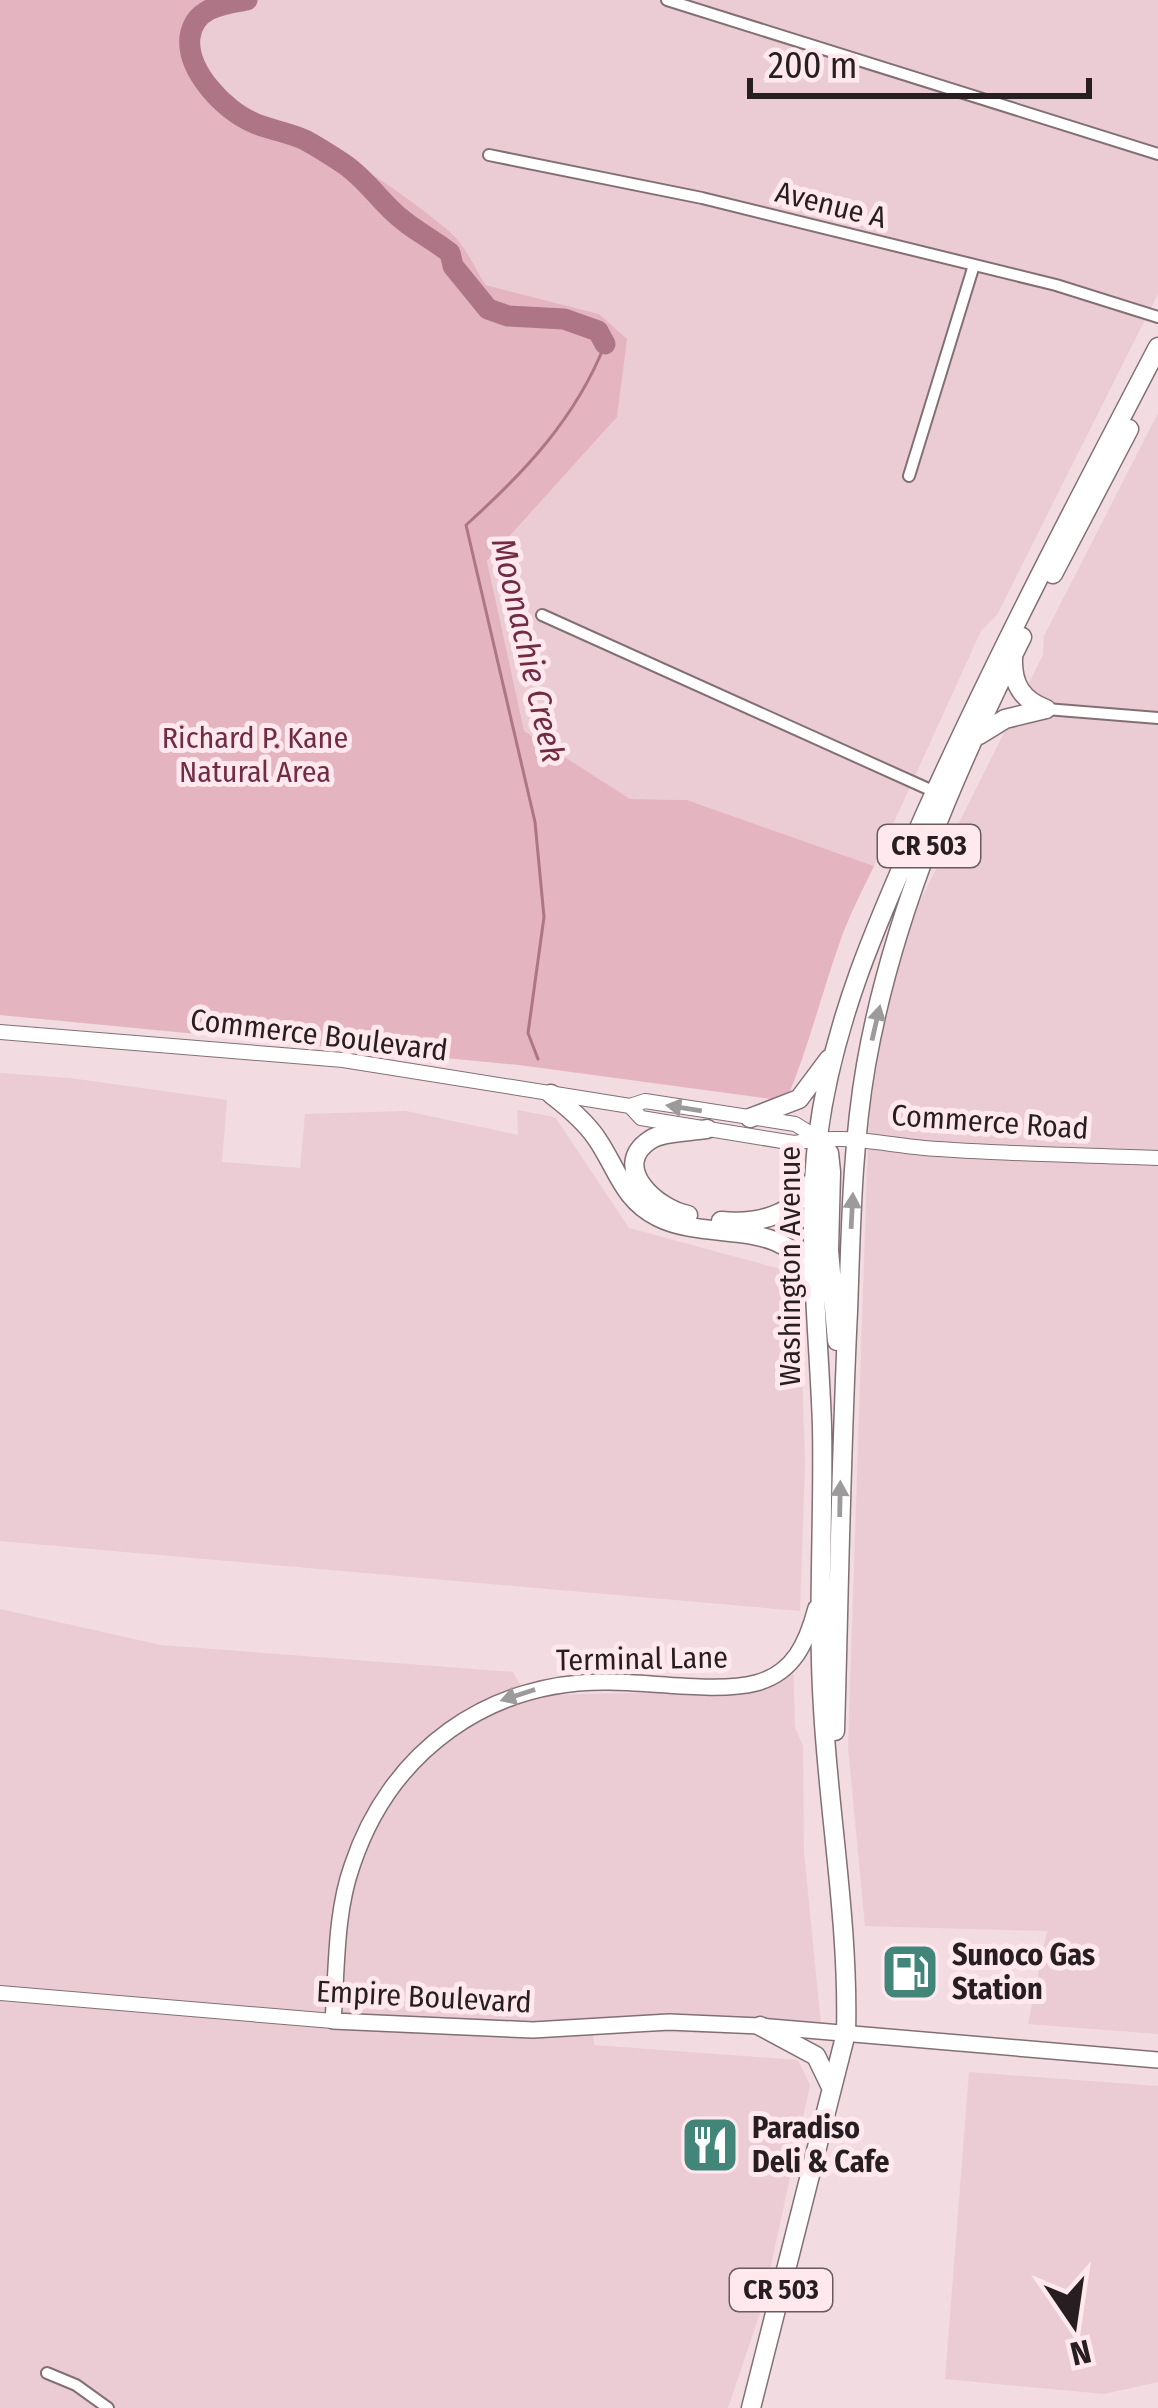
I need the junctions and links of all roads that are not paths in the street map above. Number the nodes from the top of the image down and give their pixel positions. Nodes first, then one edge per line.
1 (667, 0) edge
2 (1158, 154) edge
3 (489, 155) dead end
4 (974, 265) junction
5 (1158, 317) edge
6 (1158, 347) edge
7 (1158, 374) edge
8 (909, 476) dead end
9 (542, 615) dead end
10 (1013, 655) junction
11 (1046, 709) junction
12 (1158, 718) edge
13 (975, 740) junction
14 (935, 792) junction
15 (0, 1032) edge
16 (832, 1055) junction
17 (551, 1094) junction
18 (630, 1106) junction
19 (750, 1118) junction
20 (707, 1129) junction
21 (818, 1138) junction
22 (855, 1138) junction
23 (1158, 1158) edge
24 (816, 1175) junction
25 (816, 1288) junction
26 (844, 1393) junction
27 (822, 1582) junction
28 (832, 1826) junction
29 (0, 1993) edge
30 (333, 2021) junction
31 (760, 2026) junction
32 (846, 2033) junction
33 (1158, 2060) edge
34 (832, 2092) junction
35 (46, 2373) dead end
36 (108, 2408) edge
37 (751, 2408) edge

1 - 2 street
3 - 4 street, Avenue A
4 - 5 street, Avenue A
4 - 8 street
6 - 14 main road, Washington Avenue / CR 503
7 - 10 main road, Washington Avenue / CR 503
9 - 14 street
10 - 11 main road
10 - 13 main road, Washington Avenue / CR 503
11 - 12 street
11 - 13 main road
22 -> 13 main road, Washington Avenue / CR 503
14 - 16 main road, Washington Avenue / CR 503
15 - 17 street, Commerce Boulevard
16 - 19 main road
16 - 21 main road, Washington Avenue / CR 503
17 - 18 street, Commerce Boulevard
17 - 25 main road
19 -> 18 street, Commerce Boulevard
18 - 20 street, Commerce Boulevard
19 - 21 street, Commerce Boulevard
20 - 21 street, Commerce Boulevard
20 - 24 main road
21 - 22 street, Commerce Road
21 - 24 main road, Washington Avenue / CR 503
21 - 26 main road
22 - 23 street, Commerce Road
26 -> 22 main road, Washington Avenue / CR 503
24 - 25 main road, Washington Avenue / CR 503
25 - 27 main road, Washington Avenue / CR 503
28 -> 26 main road, Washington Avenue / CR 503
27 - 28 main road, Washington Avenue / CR 503
27 -> 30 main road, Terminal Lane
28 - 32 main road, Washington Avenue / CR 503
29 - 30 street, Empire Boulevard
30 - 31 main road, Empire Boulevard
31 - 32 main road, Empire Boulevard
31 - 34 main road
32 - 33 main road, Empire Boulevard
32 - 34 main road, CR 503
34 - 37 main road, CR 503
35 - 36 street

